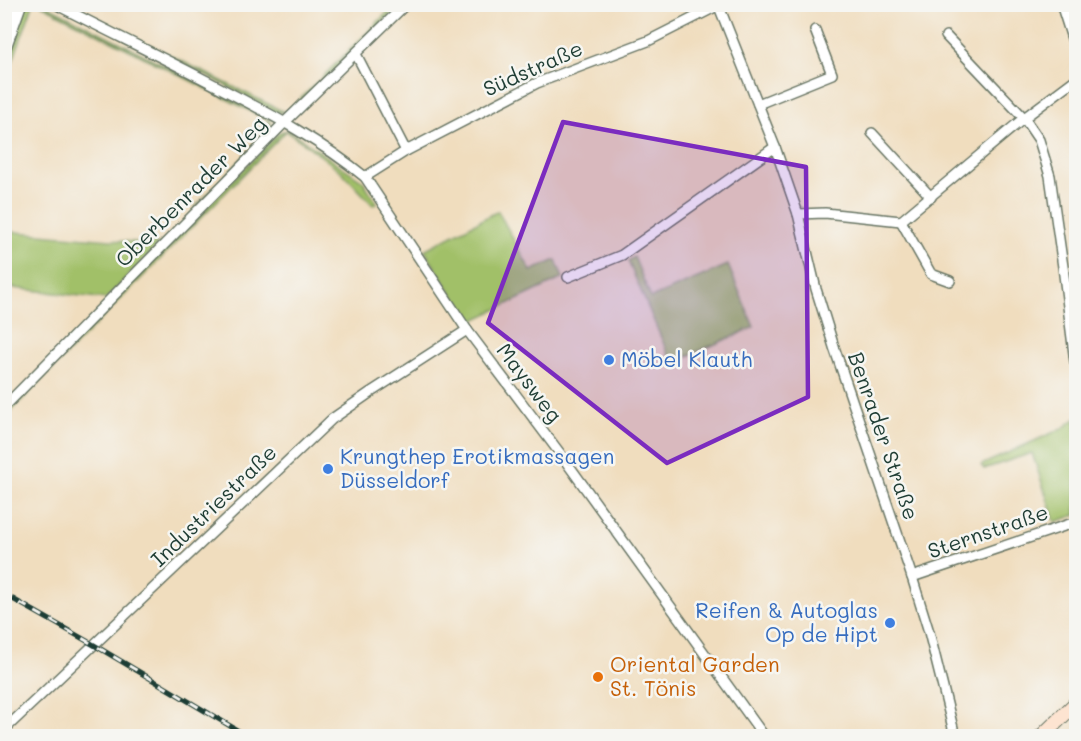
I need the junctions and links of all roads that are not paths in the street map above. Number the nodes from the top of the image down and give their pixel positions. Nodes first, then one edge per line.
1 (20, 4) edge
2 (55, 4) edge
3 (406, 4) edge
4 (1061, 4) edge
5 (720, 5) edge
6 (815, 30) dead end
7 (946, 36) dead end
8 (4, 49) edge
9 (1077, 51) edge
10 (357, 56) junction
11 (1077, 79) edge
12 (758, 104) junction
13 (1024, 118) junction
14 (288, 125) junction
15 (872, 133) dead end
16 (775, 147) junction
17 (406, 151) junction
18 (365, 177) junction
19 (931, 197) junction
20 (798, 214) junction
21 (901, 221) junction
22 (568, 277) dead end
23 (950, 282) dead end
24 (467, 330) junction
25 (1075, 362) dead end
26 (4, 407) edge
27 (1077, 522) edge
28 (912, 577) junction
29 (1077, 703) edge
30 (4, 730) edge
31 (764, 736) edge
32 (955, 736) edge
33 (1042, 736) edge

1 - 8 street
2 - 14 street, Maysweg
3 - 10 street, Oberbenrader Weg
4 - 9 street
5 - 12 street, Benrader Straße
5 - 17 street, Südstraße
6 - 12 street
7 - 13 street
10 - 14 street, Oberbenrader Weg
10 - 17 street
11 - 13 street
12 - 16 street, Benrader Straße
13 - 19 street
13 - 25 street
14 - 18 street, Maysweg
14 - 26 street, Oberbenrader Weg
15 - 19 street
16 - 20 street, Benrader Straße
16 - 22 street
17 - 18 street, Südstraße
18 - 24 street, Maysweg
19 - 21 street
20 - 21 street
20 - 28 street, Benrader Straße
21 - 23 street
24 - 30 street, Industriestraße
24 - 31 street, Maysweg
27 - 28 street, Sternstraße
28 - 32 street, Benrader Straße
29 - 33 main road

